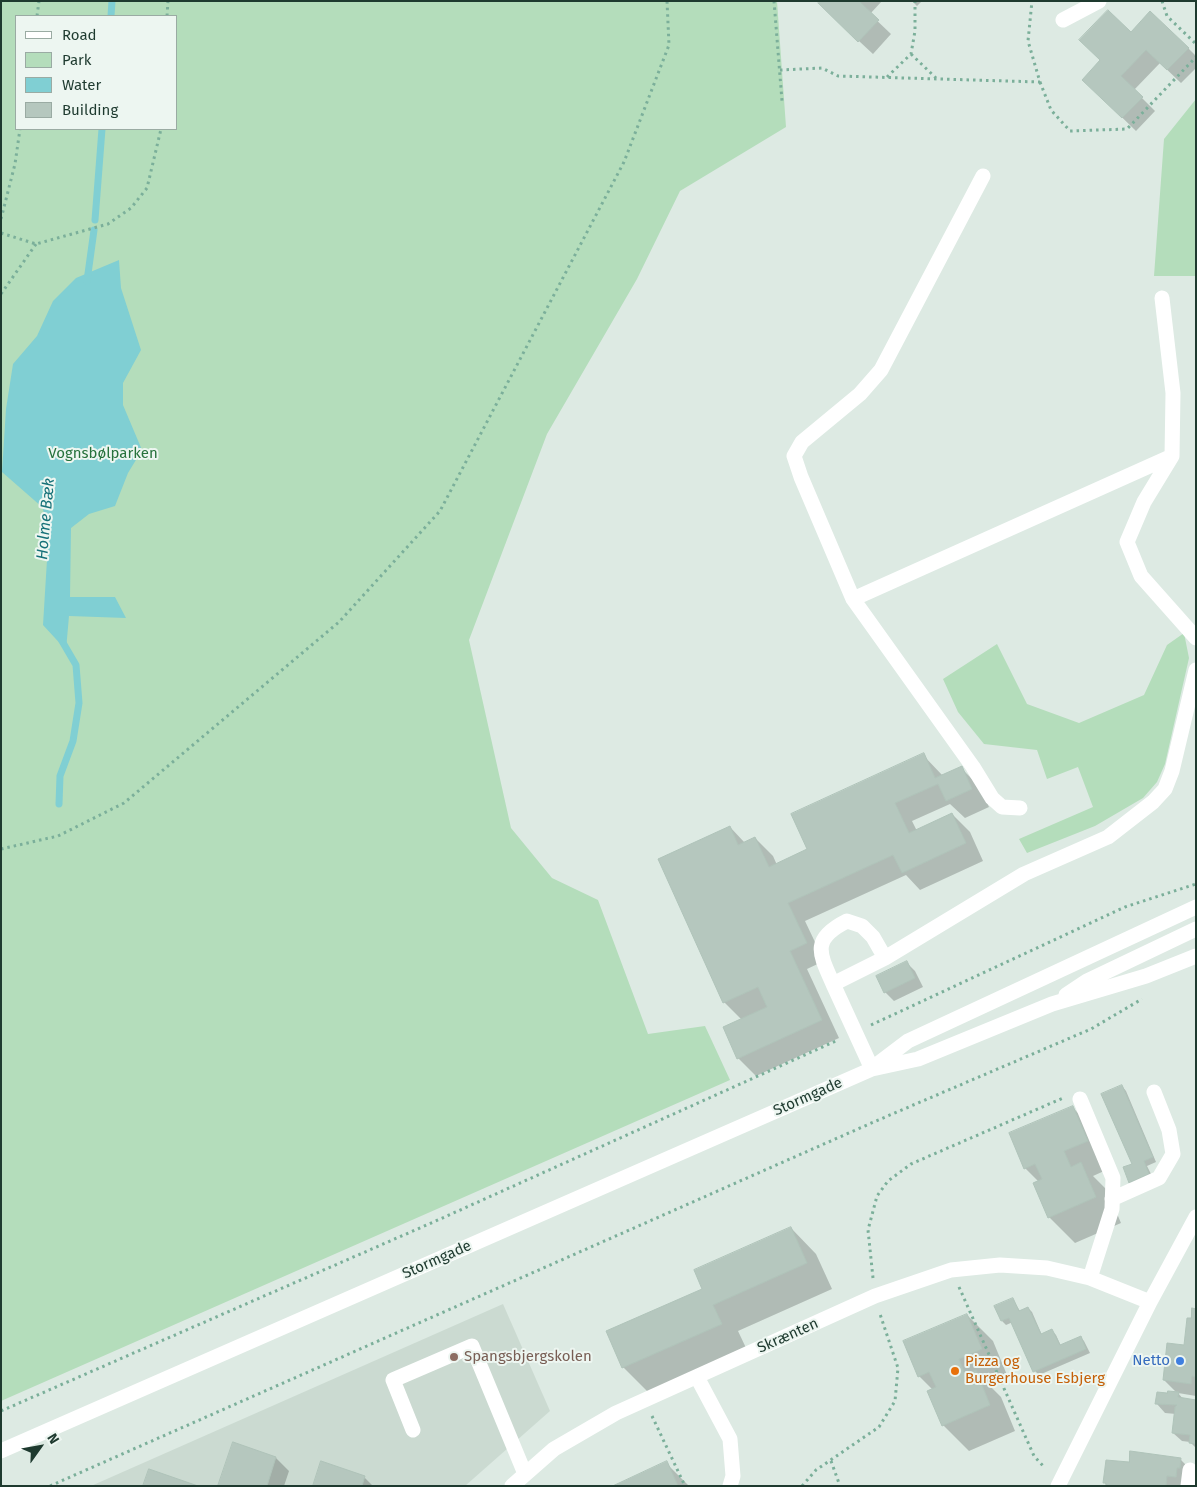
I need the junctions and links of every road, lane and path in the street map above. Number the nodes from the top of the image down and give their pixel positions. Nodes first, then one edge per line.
1 (39, 1) edge
2 (168, 1) edge
3 (667, 1) edge
4 (774, 1) edge
5 (915, 1) edge
6 (1032, 1) edge
7 (1099, 1) edge
8 (1162, 1) edge
9 (37, 15) edge
10 (167, 15) edge
11 (1063, 20) dead end
12 (1196, 44) edge
13 (912, 54) junction
14 (1196, 57) edge
15 (780, 70) junction
16 (887, 78) junction
17 (936, 79) junction
18 (1040, 82) junction
19 (782, 101) dead end
20 (20, 130) edge
21 (161, 130) edge
22 (983, 176) dead end
23 (1, 219) edge
24 (1, 233) edge
25 (36, 244) junction
26 (1, 294) edge
27 (1162, 298) dead end
28 (1172, 456) junction
29 (853, 599) junction
30 (1196, 638) edge
31 (1196, 670) edge
32 (1020, 808) dead end
33 (1, 849) edge
34 (1196, 884) edge
35 (1196, 907) edge
36 (1196, 929) edge
37 (1196, 956) edge
38 (885, 958) junction
39 (833, 984) junction
40 (1142, 999) dead end
41 (1052, 1004) junction
42 (855, 1032) junction
43 (872, 1069) junction
44 (1154, 1092) dead end
45 (1080, 1099) dead end
46 (1112, 1199) junction
47 (1196, 1217) edge
48 (951, 1270) junction
49 (1090, 1278) junction
50 (1150, 1302) junction
51 (697, 1376) junction
52 (645, 1400) junction
53 (1, 1411) edge
54 (413, 1430) dead end
55 (1, 1451) edge
56 (830, 1460) dead end
57 (1190, 1470) dead end
58 (526, 1474) junction
59 (1058, 1485) edge
60 (50, 1486) edge
61 (512, 1486) edge
62 (685, 1486) edge
63 (730, 1486) edge
64 (840, 1486) edge
65 (1188, 1486) edge

1 - 9 path
2 - 10 path
3 - 33 path
4 - 15 path
5 - 13 path
6 - 18 path
7 - 11 street
8 - 12 path
13 - 16 path
13 - 17 path
14 - 18 path
15 - 16 path
15 - 19 path
16 - 17 path
17 - 18 path
20 - 23 path
21 - 25 path
22 - 29 street
24 - 25 path
25 - 26 path
27 - 28 street
28 - 29 street
28 - 30 street
29 - 32 street
31 - 38 street
34 - 42 path
35 - 43 street, Stormgade
36 - 41 street
37 - 41 street, Stormgade
38 - 39 street
38 - 39 street
39 - 42 street
40 - 60 path
41 - 43 street, Stormgade
42 - 43 street
42 - 53 path
43 - 55 street, Stormgade
44 - 46 street
45 - 46 street
46 - 49 street
47 - 50 street
48 - 49 street, Skrænten
48 - 51 street, Skrænten
48 - 59 path
49 - 50 street, Skrænten
50 - 59 street
51 - 52 street, Skrænten
51 - 63 street
52 - 58 street, Skrænten
52 - 62 path
54 - 58 street
56 - 64 path
57 - 65 street
58 - 61 street, Skrænten

